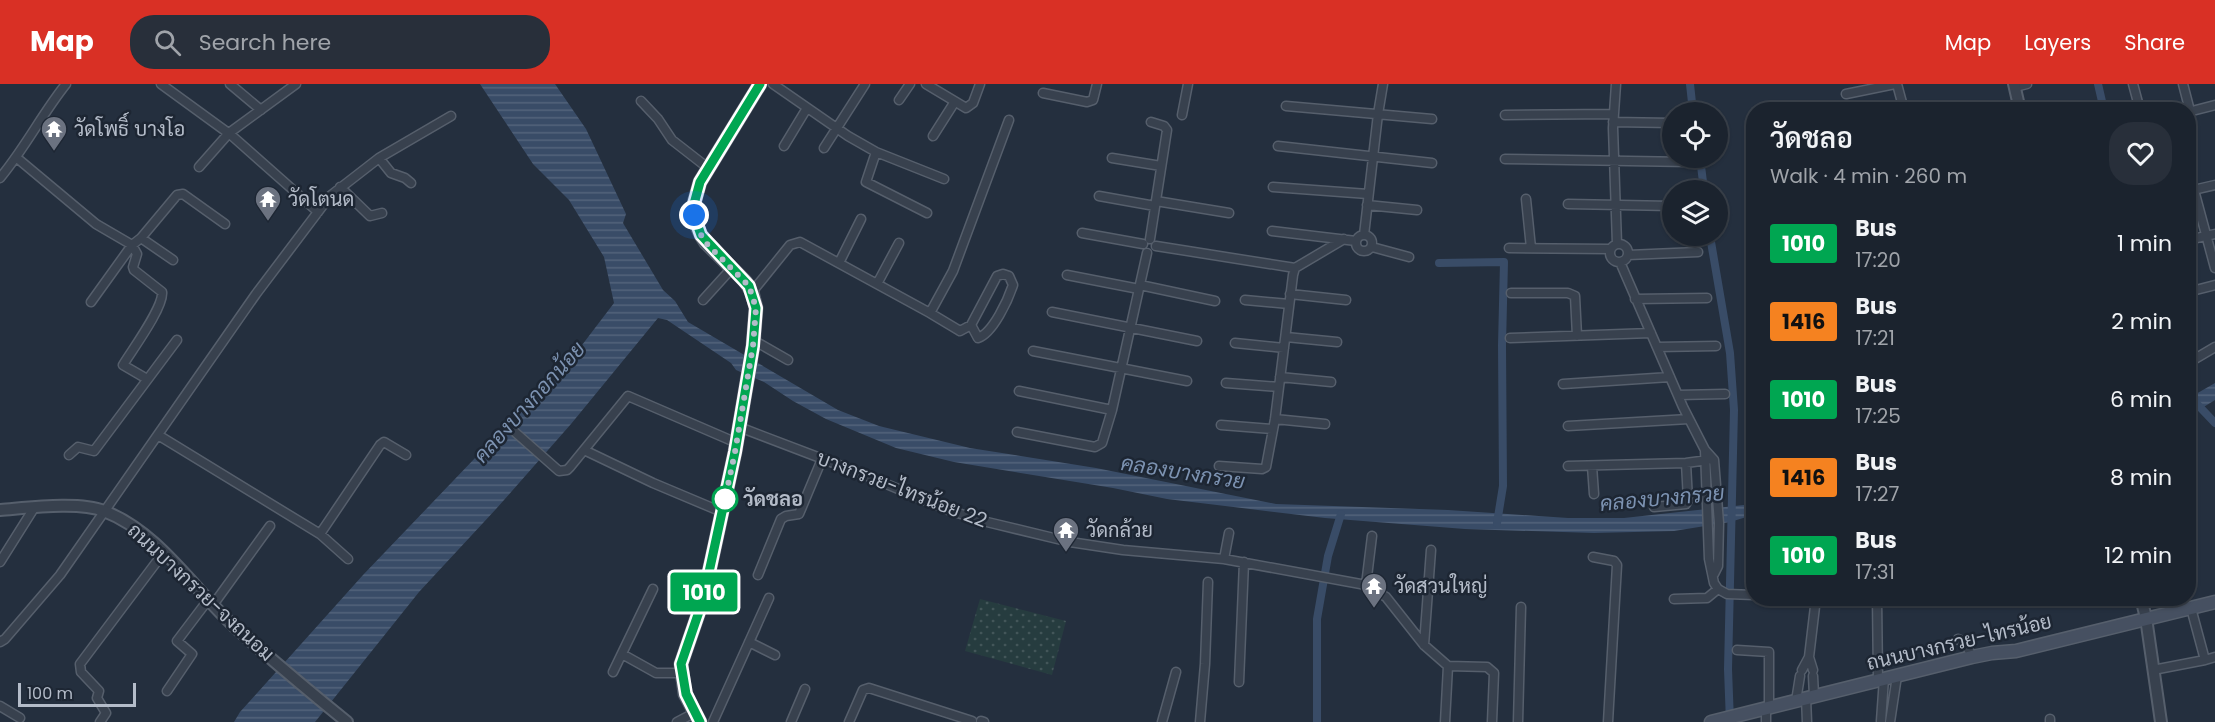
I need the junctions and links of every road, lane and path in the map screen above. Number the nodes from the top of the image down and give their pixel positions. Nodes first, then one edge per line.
1 (66, 84) edge
2 (230, 84) edge
3 (277, 84) edge
4 (296, 84) edge
5 (773, 84) edge
6 (865, 84) edge
7 (910, 84) edge
8 (926, 84) edge
9 (980, 84) edge
10 (1097, 84) edge
11 (1188, 84) edge
12 (1383, 84) edge
13 (1616, 84) edge
14 (1896, 84) edge
15 (2027, 84) edge
16 (2133, 84) edge
17 (2183, 84) edge
18 (166, 85) edge
19 (759, 85) edge
20 (2015, 85) edge
21 (285, 92) junction
22 (1043, 93) dead end
23 (1846, 94) dead end
24 (899, 100) dead end
25 (641, 101) dead end
26 (1902, 102) edge
27 (2018, 102) edge
28 (2138, 102) edge
29 (2187, 102) edge
30 (954, 103) junction
31 (2215, 105) edge
32 (1286, 106) dead end
33 (807, 108) junction
34 (261, 110) junction
35 (2196, 110) edge
36 (1378, 114) junction
37 (1182, 115) dead end
38 (1505, 115) dead end
39 (451, 116) dead end
40 (1614, 118) junction
41 (1432, 119) dead end
42 (1009, 120) dead end
43 (1151, 122) dead end
44 (1662, 122) edge
45 (836, 130) junction
46 (229, 134) junction
47 (933, 136) dead end
48 (784, 146) dead end
49 (1278, 146) dead end
50 (824, 148) dead end
51 (876, 152) junction
52 (1373, 155) junction
53 (17, 158) junction
54 (379, 158) junction
55 (1112, 158) dead end
56 (1505, 159) dead end
57 (1615, 160) junction
58 (1662, 161) edge
59 (1432, 163) dead end
60 (1161, 166) junction
61 (199, 167) dead end
62 (708, 168) junction
63 (0, 178) edge
64 (944, 179) dead end
65 (411, 183) dead end
66 (2215, 185) edge
67 (340, 187) junction
68 (1273, 187) dead end
69 (2196, 190) edge
70 (1368, 195) junction
71 (1099, 196) dead end
72 (1526, 199) dead end
73 (2196, 202) edge
74 (1155, 203) junction
75 (1568, 204) dead end
76 (1367, 205) junction
77 (1616, 205) junction
78 (1662, 206) edge
79 (1417, 210) dead end
80 (318, 212) junction
81 (382, 213) dead end
82 (927, 213) dead end
83 (1228, 213) dead end
84 (861, 219) dead end
85 (225, 224) dead end
86 (1272, 231) dead end
87 (1082, 233) dead end
88 (1364, 235) junction
89 (2211, 235) edge
90 (141, 238) junction
91 (2196, 238) edge
92 (1344, 239) junction
93 (1356, 241) junction
94 (899, 243) dead end
95 (1150, 243) junction
96 (132, 245) junction
97 (1372, 247) junction
98 (1614, 247) junction
99 (1509, 248) dead end
100 (1531, 248) junction
101 (1698, 252) dead end
102 (1628, 255) junction
103 (1409, 257) dead end
104 (173, 260) dead end
105 (1620, 262) junction
106 (839, 263) junction
107 (732, 268) junction
108 (1295, 268) junction
109 (2215, 268) edge
110 (1066, 275) dead end
111 (877, 284) junction
112 (2215, 285) edge
113 (1140, 287) junction
114 (2196, 290) edge
115 (752, 292) junction
116 (1510, 293) dead end
117 (1290, 294) junction
118 (1707, 298) dead end
119 (1635, 299) junction
120 (703, 300) dead end
121 (1245, 300) dead end
122 (1346, 300) dead end
123 (1215, 301) dead end
124 (91, 302) dead end
125 (1289, 304) junction
126 (1052, 312) dead end
127 (930, 313) junction
128 (971, 325) junction
129 (1130, 327) junction
130 (1651, 333) junction
131 (1577, 336) junction
132 (1286, 338) junction
133 (1510, 338) dead end
134 (177, 340) dead end
135 (1197, 341) dead end
136 (1337, 342) dead end
137 (753, 343) junction
138 (1235, 343) dead end
139 (1716, 346) dead end
140 (1657, 347) junction
141 (2215, 347) edge
142 (1284, 348) junction
143 (1033, 351) dead end
144 (2196, 358) edge
145 (788, 360) dead end
146 (1121, 368) junction
147 (1670, 377) junction
148 (147, 379) junction
149 (1187, 381) dead end
150 (1280, 382) junction
151 (1331, 382) dead end
152 (1226, 383) dead end
153 (1563, 384) dead end
154 (1019, 391) dead end
155 (1725, 394) dead end
156 (1678, 395) junction
157 (1112, 410) junction
158 (1275, 419) junction
159 (1689, 419) junction
160 (1325, 424) dead end
161 (1221, 425) dead end
162 (508, 426) dead end
163 (1568, 426) dead end
164 (739, 427) junction
165 (1272, 429) junction
166 (1017, 432) dead end
167 (158, 435) junction
168 (737, 443) junction
169 (584, 450) junction
170 (69, 455) dead end
171 (406, 455) dead end
172 (822, 459) junction
173 (1709, 460) junction
174 (1686, 463) junction
175 (1219, 466) dead end
176 (1568, 466) dead end
177 (1592, 466) junction
178 (1594, 494) dead end
179 (1654, 507) dead end
180 (34, 508) junction
181 (0, 510) edge
182 (104, 511) junction
183 (722, 512) junction
184 (270, 526) dead end
185 (1229, 533) dead end
186 (320, 534) junction
187 (1372, 536) dead end
188 (1431, 550) dead end
189 (164, 552) junction
190 (1593, 557) dead end
191 (348, 559) dead end
192 (1224, 559) junction
193 (0, 562) edge
194 (1244, 562) junction
195 (1714, 574) junction
196 (758, 575) dead end
197 (1208, 582) dead end
198 (1366, 585) junction
199 (653, 589) dead end
200 (1718, 590) junction
201 (1746, 595) edge
202 (769, 598) dead end
203 (1674, 599) dead end
204 (2215, 602) edge
205 (210, 603) junction
206 (1521, 606) dead end
207 (1815, 606) edge
208 (1878, 606) edge
209 (2143, 606) edge
210 (2191, 608) junction
211 (2146, 618) junction
212 (1958, 639) dead end
213 (3, 640) edge
214 (749, 642) junction
215 (1424, 645) junction
216 (1737, 650) dead end
217 (622, 654) junction
218 (776, 655) dead end
219 (1809, 657) junction
220 (1972, 657) junction
221 (2215, 657) edge
222 (2205, 660) junction
223 (1448, 666) junction
224 (2153, 670) junction
225 (613, 672) dead end
226 (1176, 672) dead end
227 (681, 673) junction
228 (1886, 678) junction
229 (1239, 682) dead end
230 (806, 689) dead end
231 (167, 691) dead end
232 (1805, 698) junction
233 (0, 706) edge
234 (1767, 708) junction
235 (20, 718) dead end
236 (697, 718) edge
237 (345, 720) edge
238 (979, 721) edge
239 (100, 722) edge
240 (677, 722) edge
241 (713, 722) edge
242 (791, 722) edge
243 (849, 722) edge
244 (1162, 722) edge
245 (1200, 722) edge
246 (1445, 722) edge
247 (1492, 722) edge
248 (1518, 722) edge
249 (1608, 722) edge
250 (1713, 722) edge
251 (1766, 722) edge
252 (1807, 722) edge
253 (1886, 722) edge
254 (2161, 722) edge

1 - 53 street
2 - 34 street
3 - 21 street
4 - 21 street
5 - 33 street
6 - 45 street
7 - 24 street
8 - 30 street
9 - 30 street
10 - 22 street
11 - 37 street
12 - 36 street
13 - 40 street
14 - 23 street
14 - 26 street
15 - 20 street
16 - 28 street
17 - 29 street
18 - 46 street
19 - 62 main road
20 - 27 street
21 - 34 street
25 - 62 street
30 - 47 street
31 - 35 street
32 - 36 street
33 - 45 street
33 - 48 street
34 - 46 street
36 - 41 street
36 - 52 street
38 - 40 street
39 - 54 street
40 - 44 street
40 - 57 street
42 - 127 street
43 - 60 street
45 - 50 street
45 - 51 street
46 - 61 street
46 - 80 street
49 - 52 street
51 - 64 street
51 - 82 street
52 - 59 street
52 - 70 street
53 - 63 street
53 - 96 street
54 - 65 street
54 - 67 street
55 - 60 street
56 - 57 street
57 - 58 street
57 - 77 street
60 - 74 street
62 - 107 main road
66 - 69 street
67 - 80 street
67 - 81 street
68 - 70 street
70 - 76 street
71 - 74 street
72 - 100 street
73 - 89 street
74 - 83 street
74 - 95 street
75 - 77 street
76 - 79 street
76 - 88 street
77 - 78 street
77 - 98 street
80 - 167 street
84 - 106 street
85 - 90 street
86 - 92 street
87 - 95 street
88 - 93 street
88 - 97 street
89 - 91 street
89 - 109 street
90 - 96 street
90 - 104 street
92 - 93 street
92 - 108 street
93 - 97 street
94 - 111 street
95 - 108 street
95 - 113 street
96 - 124 street
96 - 148 street
97 - 103 street
98 - 100 street
98 - 102 street
98 - 105 street
99 - 100 street
101 - 102 street
102 - 105 street
105 - 119 street
106 - 111 street
106 - 115 street
107 - 115 main road
107 - 120 street
108 - 117 street
110 - 113 street
111 - 127 street
112 - 114 street
113 - 123 street
113 - 129 street
115 - 137 main road
116 - 131 street
117 - 122 street
117 - 125 street
118 - 119 street
119 - 130 street
121 - 125 street
125 - 132 street
126 - 129 street
127 - 128 street
128 - 128 street
129 - 135 street
129 - 146 street
130 - 131 street
130 - 140 street
131 - 133 street
132 - 136 street
132 - 142 street
134 - 148 street
137 - 145 street
137 - 164 main road
138 - 142 street
139 - 140 street
140 - 147 street
141 - 144 street
142 - 150 street
143 - 146 street
146 - 149 street
146 - 157 street
147 - 153 street
147 - 156 street
148 - 170 street
150 - 151 street
150 - 152 street
150 - 158 street
154 - 157 street
155 - 156 street
156 - 159 street
157 - 166 street
158 - 160 street
158 - 165 street
159 - 163 street
159 - 173 street
161 - 165 street
162 - 169 street
164 - 168 main road
164 - 172 street, บางกรวย-ไทรน้อย 22
165 - 175 street
167 - 182 street
167 - 186 street
168 - 169 street
168 - 183 main road
169 - 183 street
171 - 186 street
172 - 192 street, บางกรวย-ไทรน้อย 22
172 - 196 street
173 - 174 street
173 - 195 street
173 - 195 street
174 - 177 street
174 - 179 street
176 - 177 street
177 - 178 street
180 - 181 street, ถนนบางกรวย-จงถนอม
180 - 182 street, ถนนบางกรวย-จงถนอม
180 - 193 street
182 - 189 street, ถนนบางกรวย-จงถนอม
182 - 213 street
183 - 227 main road
184 - 205 street
185 - 192 street
186 - 191 street
187 - 198 street
188 - 215 street
189 - 205 street, ถนนบางกรวย-จงถนอม
189 - 239 street
190 - 249 street
192 - 194 street, บางกรวย-ไทรน้อย 22
194 - 198 street, บางกรวย-ไทรน้อย 22
194 - 229 street
195 - 200 street
197 - 245 street
198 - 215 street
199 - 217 street
200 - 201 street
200 - 203 street
202 - 214 street
204 - 210 main road, ถนนบางกรวย-ไทรน้อย
205 - 231 street
205 - 237 street, ถนนบางกรวย-จงถนอม
206 - 248 street
207 - 219 street
208 - 228 street
209 - 211 street
210 - 211 main road, ถนนบางกรวย-ไทรน้อย
210 - 222 street
211 - 220 main road, ถนนบางกรวย-ไทรน้อย
211 - 224 street
212 - 220 street
214 - 218 street
214 - 241 street
215 - 223 street
216 - 234 street
217 - 225 street
217 - 227 street
219 - 232 street
219 - 232 street
220 - 228 main road, ถนนบางกรวย-ไทรน้อย
221 - 222 street
222 - 224 street
223 - 246 street
223 - 247 street
224 - 254 street
226 - 244 street
227 - 236 main road
228 - 232 main road, ถนนบางกรวย-ไทรน้อย
228 - 253 street
230 - 242 street
232 - 234 main road, ถนนบางกรวย-ไทรน้อย
232 - 252 street
233 - 235 street
234 - 250 main road, ถนนบางกรวย-ไทรน้อย
234 - 251 street
236 - 240 street
238 - 243 street

